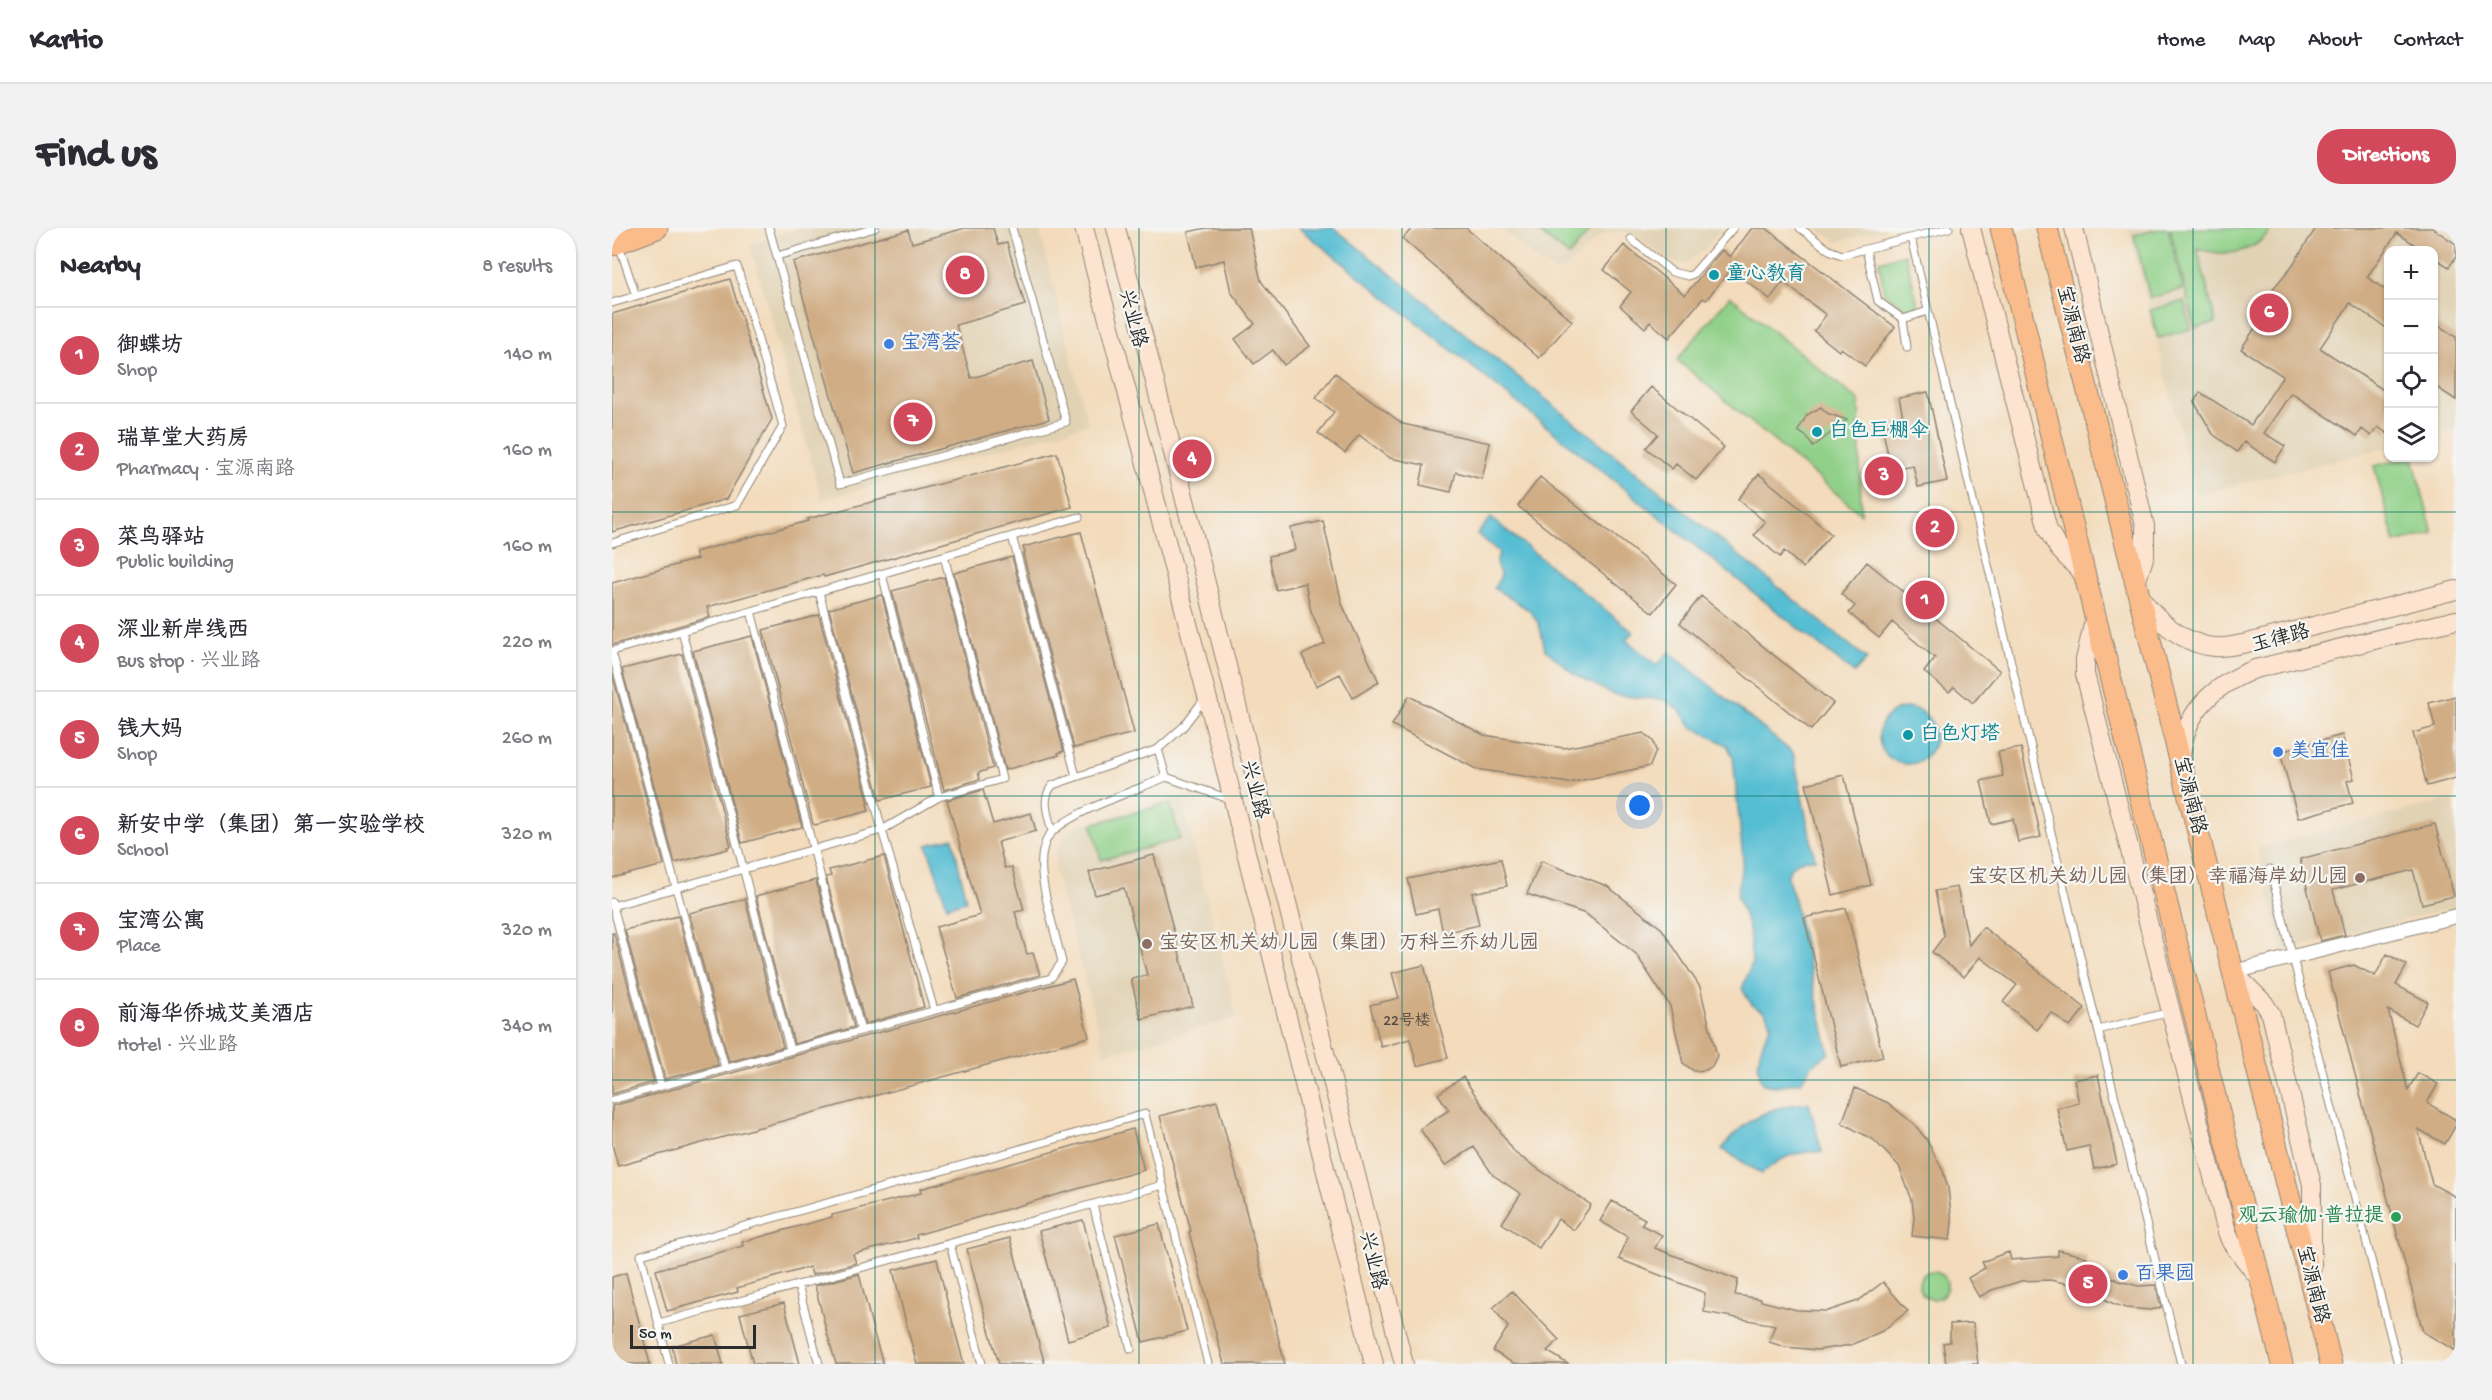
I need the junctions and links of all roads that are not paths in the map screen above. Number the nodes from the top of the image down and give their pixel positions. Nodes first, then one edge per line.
1 (657, 228) edge
2 (769, 228) edge
3 (875, 228) edge
4 (1012, 228) edge
5 (1084, 228) edge
6 (1116, 228) edge
7 (1733, 228) edge
8 (1800, 228) edge
9 (1949, 228) edge
10 (1971, 228) edge
11 (2074, 228) edge
12 (2047, 229) edge
13 (2003, 231) edge
14 (1911, 238) junction
15 (1631, 239) dead end
16 (615, 243) edge
17 (1866, 250) junction
18 (777, 256) junction
19 (636, 296) junction
20 (612, 303) edge
21 (1928, 311) junction
22 (1903, 319) junction
23 (1907, 346) dead end
24 (1079, 517) dead end
25 (1012, 536) junction
26 (612, 543) edge
27 (944, 556) junction
28 (882, 574) junction
29 (2085, 576) junction
30 (2136, 588) junction
31 (2456, 590) edge
32 (819, 592) junction
33 (752, 611) junction
34 (2095, 616) junction
35 (2456, 620) edge
36 (682, 631) junction
37 (2260, 640) junction
38 (612, 651) edge
39 (1224, 654) junction
40 (1198, 661) junction
41 (2266, 666) junction
42 (1207, 696) junction
43 (1158, 749) junction
44 (1076, 776) junction
45 (2183, 776) junction
46 (1166, 777) junction
47 (939, 797) junction
48 (1233, 800) junction
49 (882, 830) junction
50 (1052, 832) junction
51 (813, 849) junction
52 (2270, 868) dead end
53 (743, 869) junction
54 (675, 888) junction
55 (612, 904) edge
56 (2456, 916) edge
57 (2293, 957) junction
58 (2233, 972) junction
59 (934, 1010) junction
60 (2170, 1012) junction
61 (2098, 1030) junction
62 (861, 1031) junction
63 (790, 1050) junction
64 (725, 1068) junction
65 (662, 1086) junction
66 (612, 1100) edge
67 (1163, 1185) junction
68 (1093, 1205) junction
69 (950, 1244) junction
70 (2263, 1283) junction
71 (798, 1285) junction
72 (659, 1323) junction
73 (2274, 1333) junction
74 (2325, 1342) junction
75 (1131, 1349) dead end
76 (669, 1364) edge
77 (819, 1364) edge
78 (982, 1364) edge
79 (1208, 1364) edge
80 (1374, 1364) edge
81 (1404, 1364) edge
82 (2181, 1364) edge
83 (2274, 1364) edge
84 (2282, 1364) edge
85 (2331, 1364) edge
86 (2337, 1364) edge
87 (2398, 1364) edge

1 - 16 main road
2 - 18 lane
3 - 18 lane
4 - 18 lane
5 - 40 main road, 兴业路
6 - 39 main road, 兴业路
7 - 15 lane
8 - 17 lane
9 - 14 lane
10 - 29 main road
11 - 30 main road
12 - 30 main road, 宝源南路
13 - 29 main road
14 - 17 lane
14 - 21 lane
16 - 19 lane
17 - 22 lane
19 - 20 lane
19 - 26 lane
21 - 22 lane
21 - 61 lane
22 - 23 lane
24 - 25 lane
25 - 27 lane
25 - 44 lane
27 - 28 lane
27 - 47 lane
28 - 32 lane
28 - 47 lane
29 - 34 main road
30 - 37 main road, 玉律路
30 - 45 main road, 宝源南路
31 - 37 main road, 玉律路
32 - 33 lane
32 - 49 lane
33 - 36 lane
33 - 51 lane
34 - 60 main road
34 - 70 main road
35 - 41 main road, 玉律路
36 - 38 lane
36 - 53 lane
37 - 41 main road
38 - 54 lane
39 - 40 main road
39 - 81 main road, 兴业路
40 - 42 main road, 兴业路
41 - 45 main road, 玉律路
42 - 43 lane
42 - 48 main road, 兴业路
43 - 44 lane
43 - 46 lane
44 - 50 lane
45 - 58 main road, 宝源南路
46 - 48 lane
46 - 50 lane
47 - 49 lane
48 - 80 main road, 兴业路
49 - 51 lane
49 - 59 lane
50 - 59 lane
51 - 53 lane
51 - 62 lane
52 - 57 lane
53 - 54 lane
53 - 63 lane
54 - 55 lane
54 - 64 lane
55 - 65 lane
56 - 57 street
57 - 58 street
57 - 87 lane
58 - 74 main road, 宝源南路
59 - 62 lane
60 - 61 lane
60 - 70 main road
61 - 82 lane
62 - 63 lane
63 - 64 lane
64 - 65 lane
65 - 66 lane
67 - 68 lane
67 - 72 lane
67 - 79 lane
68 - 69 lane
68 - 75 lane
69 - 71 lane
69 - 78 lane
70 - 73 main road
71 - 72 lane
71 - 77 lane
72 - 76 lane
73 - 83 main road
73 - 84 main road
74 - 85 main road, 宝源南路
74 - 86 main road

